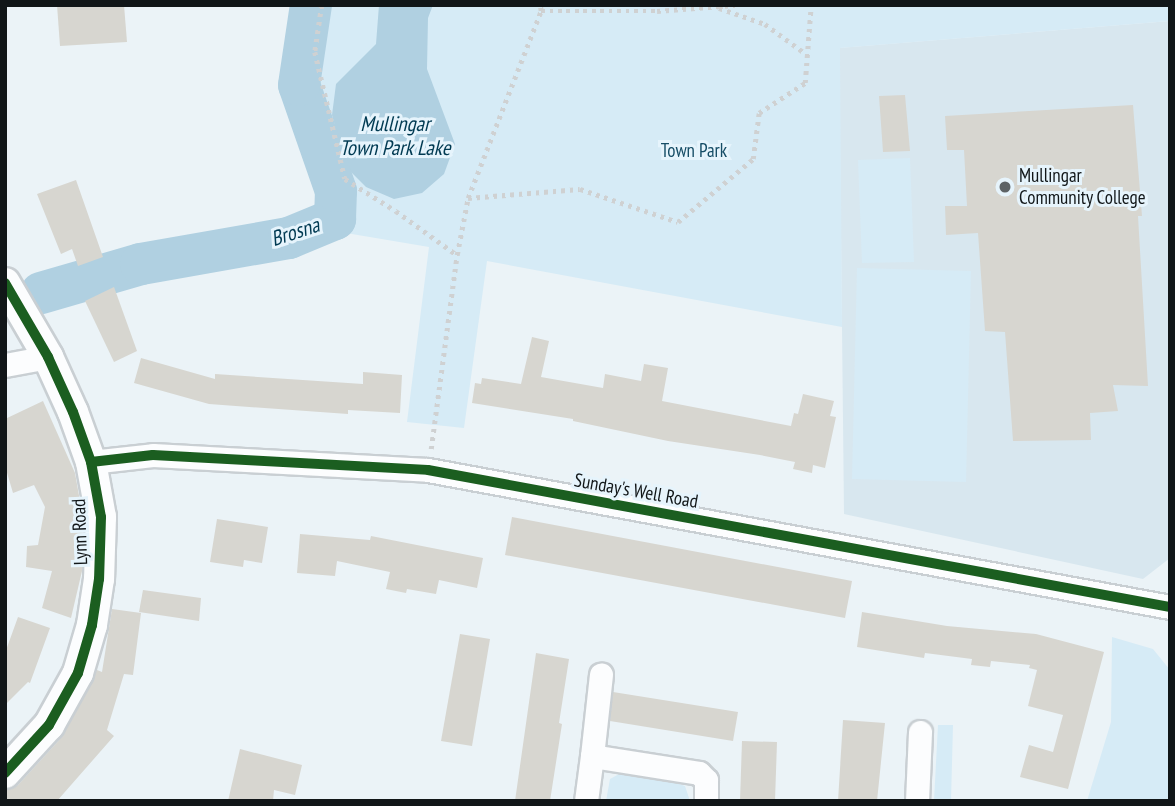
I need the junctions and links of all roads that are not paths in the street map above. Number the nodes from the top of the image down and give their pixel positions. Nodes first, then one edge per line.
1 (5, 283) edge
2 (48, 357) junction
3 (5, 365) edge
4 (92, 462) junction
5 (1170, 607) edge
6 (601, 674) dead end
7 (920, 732) dead end
8 (592, 756) junction
9 (5, 773) edge
10 (586, 801) edge
11 (706, 801) edge
12 (917, 801) edge

1 - 2 street, Lynn Road
2 - 3 street
2 - 4 street, Lynn Road
4 - 5 street, Sunday's Well Road
4 - 9 street, Lynn Road
6 - 8 street
7 - 12 street
8 - 10 street
8 - 11 street

